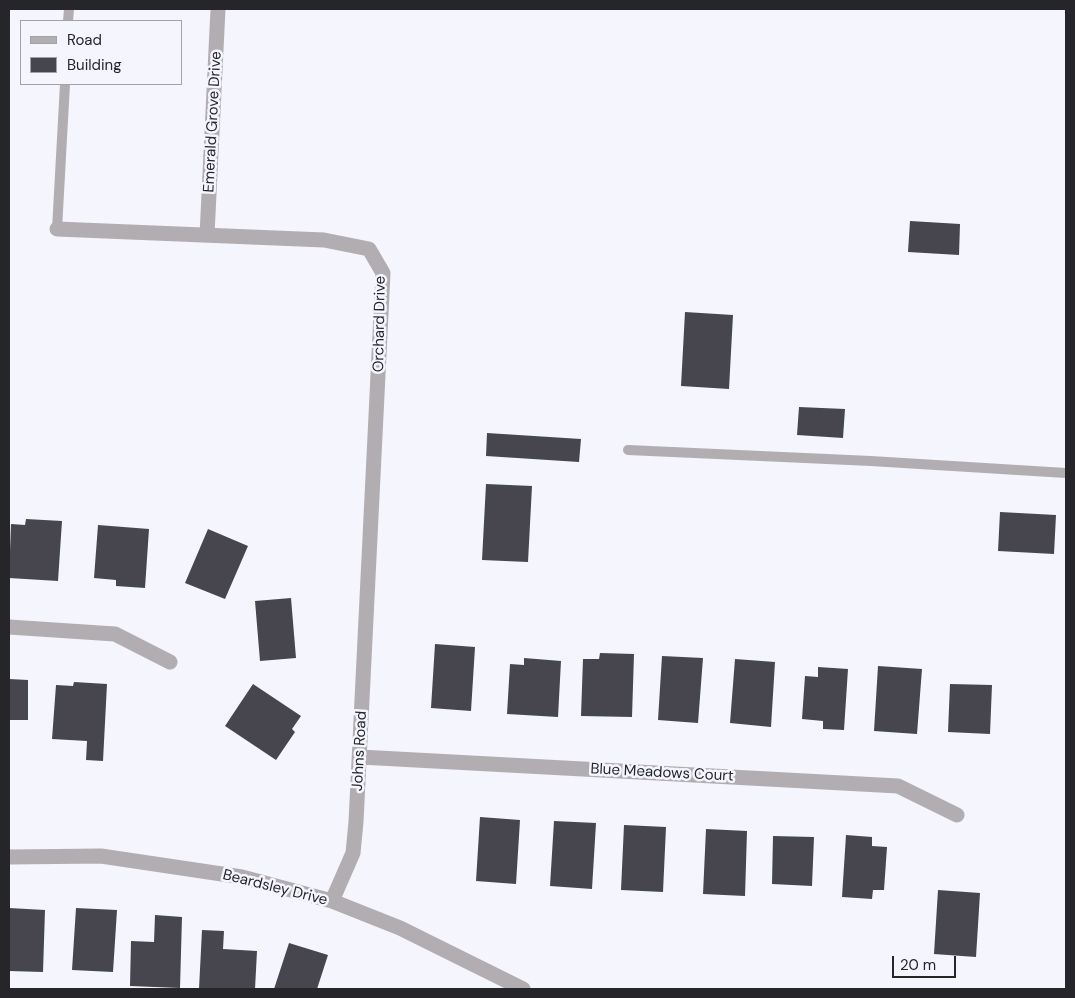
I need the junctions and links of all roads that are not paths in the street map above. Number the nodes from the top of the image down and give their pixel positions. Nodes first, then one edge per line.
1 (218, 9) edge
2 (65, 85) edge
3 (57, 229) joint
4 (207, 235) junction
5 (628, 450) dead end
6 (1066, 473) edge
7 (368, 595) joint
8 (9, 627) edge
9 (170, 662) dead end
10 (360, 757) junction
11 (957, 815) dead end
12 (9, 857) edge
13 (332, 901) junction
14 (523, 989) edge

1 - 4 street, Emerald Grove Drive
2 - 3 lane
3 - 4 street, Orchard Drive
4 - 7 street, Orchard Drive
5 - 6 lane
7 - 10 street, Johns Road
8 - 9 street
10 - 11 street, Blue Meadows Court
10 - 13 street, Johns Road
12 - 13 street, Beardsley Drive
13 - 14 street, Beardsley Drive

